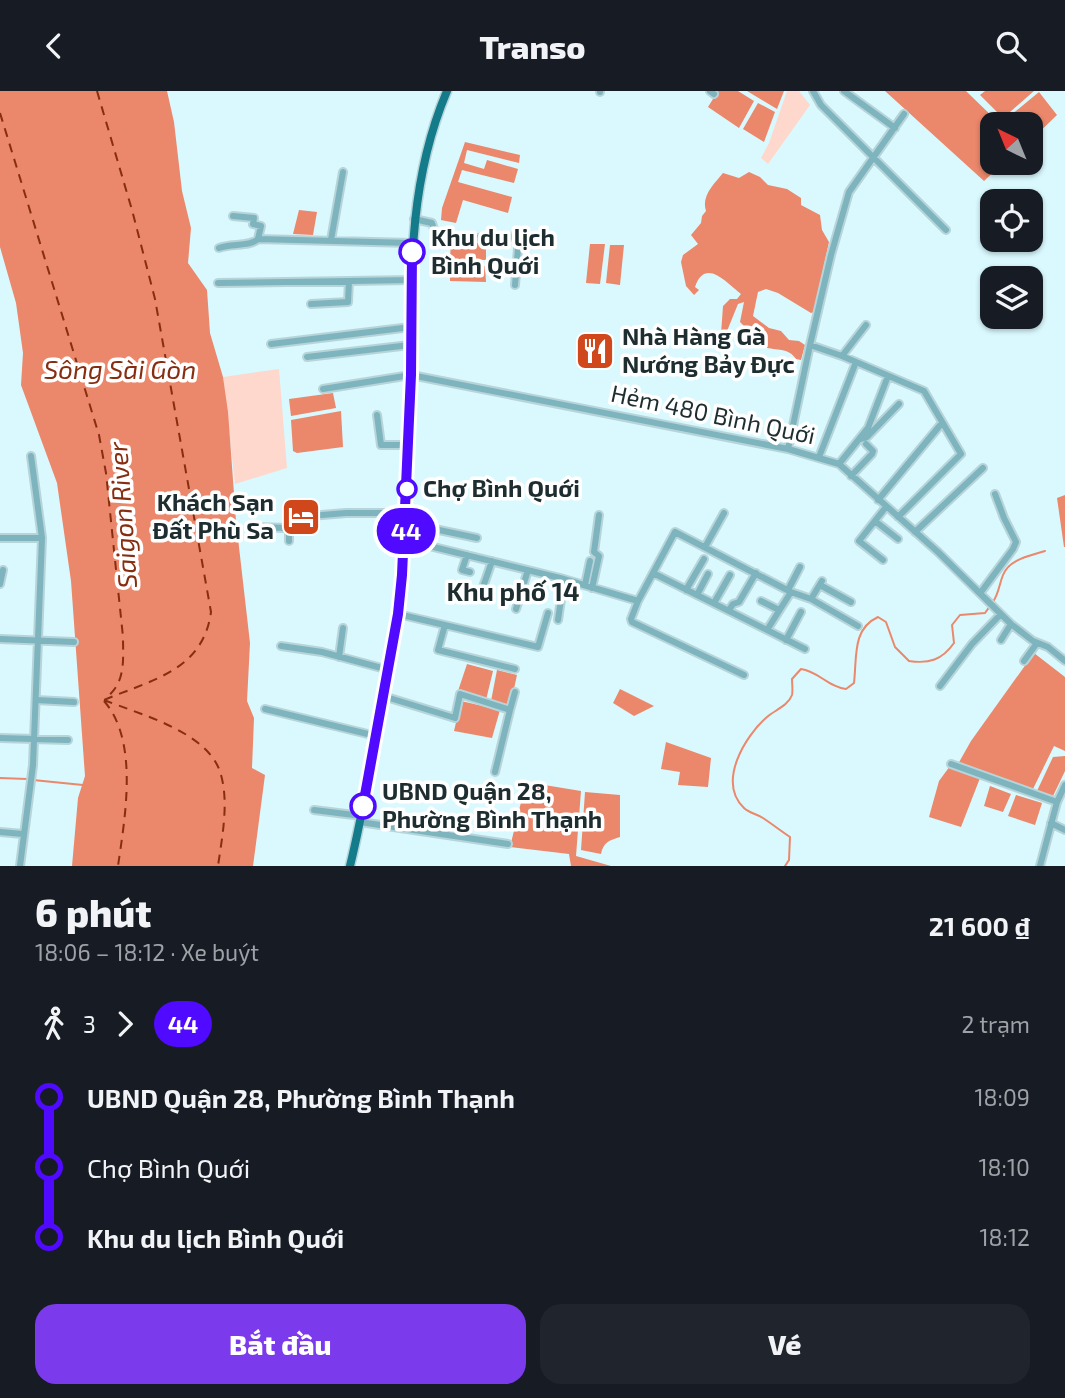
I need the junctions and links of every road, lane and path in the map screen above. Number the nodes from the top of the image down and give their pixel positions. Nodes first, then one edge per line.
1 (447, 91) edge
2 (813, 91) edge
3 (844, 91) edge
4 (904, 114) dead end
5 (895, 128) junction
6 (874, 157) junction
7 (343, 172) dead end
8 (233, 216) dead end
9 (414, 219) junction
10 (946, 230) dead end
11 (258, 239) junction
12 (331, 240) junction
13 (411, 243) junction
14 (219, 248) dead end
15 (412, 280) junction
16 (349, 281) junction
17 (218, 283) dead end
18 (515, 285) dead end
19 (311, 304) dead end
20 (866, 325) dead end
21 (411, 327) junction
22 (271, 344) dead end
23 (410, 345) junction
24 (810, 345) junction
25 (842, 356) junction
26 (307, 357) dead end
27 (856, 362) junction
28 (411, 375) junction
29 (888, 376) junction
30 (323, 389) dead end
31 (899, 404) dead end
32 (377, 415) dead end
33 (942, 423) junction
34 (863, 442) junction
35 (407, 445) junction
36 (788, 449) junction
37 (31, 456) dead end
38 (819, 457) junction
39 (839, 464) junction
40 (983, 468) dead end
41 (851, 476) junction
42 (995, 495) dead end
43 (878, 500) junction
44 (886, 507) junction
45 (406, 513) junction
46 (723, 513) dead end
47 (600, 515) dead end
48 (898, 517) junction
49 (875, 521) junction
50 (249, 527) dead end
51 (289, 528) junction
52 (406, 530) junction
53 (915, 532) junction
54 (0, 538) edge
55 (42, 538) junction
56 (477, 538) dead end
57 (898, 539) dead end
58 (405, 540) junction
59 (289, 541) dead end
60 (705, 547) junction
61 (467, 555) junction
62 (704, 559) dead end
63 (883, 560) dead end
64 (492, 561) junction
65 (590, 561) dead end
66 (800, 567) dead end
67 (3, 570) dead end
68 (527, 570) junction
69 (470, 572) dead end
70 (653, 573) junction
71 (756, 573) junction
72 (708, 574) dead end
73 (730, 575) dead end
74 (564, 579) junction
75 (0, 584) edge
76 (588, 586) junction
77 (482, 590) dead end
78 (686, 590) junction
79 (790, 591) junction
80 (981, 592) junction
81 (697, 596) junction
82 (811, 599) junction
83 (638, 601) junction
84 (761, 601) dead end
85 (714, 603) junction
86 (851, 603) dead end
87 (516, 609) dead end
88 (779, 610) junction
89 (729, 611) junction
90 (801, 612) dead end
91 (548, 613) dead end
92 (398, 614) junction
93 (1000, 615) junction
94 (558, 620) dead end
95 (1011, 624) junction
96 (445, 625) junction
97 (858, 626) dead end
98 (343, 628) dead end
99 (767, 631) junction
100 (0, 639) edge
101 (786, 640) junction
102 (1001, 640) dead end
103 (38, 641) junction
104 (74, 642) dead end
105 (1037, 643) junction
106 (281, 646) dead end
107 (805, 649) dead end
108 (339, 657) junction
109 (1024, 661) dead end
110 (1065, 661) edge
111 (515, 669) dead end
112 (389, 670) junction
113 (744, 675) dead end
114 (940, 686) dead end
115 (515, 692) dead end
116 (383, 696) junction
117 (36, 701) junction
118 (74, 702) dead end
119 (265, 709) dead end
120 (510, 710) junction
121 (376, 736) junction
122 (0, 738) edge
123 (34, 739) junction
124 (68, 740) dead end
125 (951, 764) dead end
126 (495, 772) dead end
127 (1065, 786) edge
128 (1057, 802) junction
129 (314, 810) dead end
130 (361, 819) junction
131 (1051, 823) junction
132 (1065, 831) edge
133 (0, 832) edge
134 (23, 834) junction
135 (508, 844) dead end
136 (20, 866) edge
137 (350, 866) edge
138 (1040, 866) edge

1 - 9 main road
2 - 6 street
3 - 5 street
4 - 5 street
5 - 6 street
6 - 10 street
6 - 24 street
7 - 12 street
8 - 11 street
9 - 13 main road
9 - 18 street
11 - 12 street
11 - 14 street
12 - 13 street
13 - 15 main road
15 - 16 street
15 - 21 main road
16 - 17 street
16 - 19 street
20 - 25 street
21 - 22 street
21 - 23 main road
23 - 26 street
23 - 28 main road
24 - 25 street
24 - 36 street
25 - 27 street
27 - 29 street
27 - 38 street
28 - 30 street
28 - 35 main road
28 - 36 street, Hẻm 480 Bình Quới
29 - 33 street
29 - 34 street
31 - 34 street
32 - 35 street
33 - 43 street
33 - 48 street
34 - 39 street
34 - 41 street
35 - 45 main road
36 - 38 street, Hẻm 480 Bình Quới
37 - 55 street
38 - 39 street, Hẻm 480 Bình Quới
39 - 41 street, Hẻm 480 Bình Quới
40 - 53 street
41 - 43 street, Hẻm 480 Bình Quới
42 - 80 street
43 - 44 street, Hẻm 480 Bình Quới
44 - 48 street, Hẻm 480 Bình Quới
44 - 49 street
45 - 51 street
45 - 52 main road
46 - 60 street
47 - 76 street
48 - 53 street, Hẻm 480 Bình Quới
49 - 57 street
49 - 63 street
50 - 51 street
51 - 59 street
52 - 56 street
52 - 58 main road
53 - 80 street, Hẻm 480 Bình Quới
54 - 55 street
55 - 103 street
58 - 61 street
58 - 92 main road
60 - 70 street
60 - 71 street
61 - 64 street
61 - 69 street
62 - 78 street
64 - 68 street
64 - 77 street
65 - 76 street
66 - 79 street
67 - 75 street
68 - 74 street
68 - 87 street
70 - 78 street
70 - 83 street
71 - 79 street
71 - 89 street
72 - 81 street
73 - 85 street
74 - 76 street
74 - 94 street
76 - 83 street
78 - 81 street
79 - 82 street
79 - 88 street
80 - 93 street, Hẻm 480 Bình Quới
81 - 85 street
82 - 86 street
82 - 97 street
83 - 113 street
84 - 88 street
85 - 89 street
88 - 99 street
89 - 99 street
90 - 101 street
91 - 96 street
92 - 96 street
92 - 112 main road
93 - 95 street, Hẻm 480 Bình Quới
93 - 114 street
95 - 102 street
95 - 105 street, Hẻm 480 Bình Quới
96 - 111 street
98 - 108 street
99 - 101 street
100 - 103 street
101 - 107 street
103 - 104 street
103 - 117 street
105 - 109 street
105 - 110 street, Hẻm 480 Bình Quới
106 - 108 street
108 - 112 street
112 - 116 main road
115 - 120 street
116 - 120 street
116 - 121 main road
117 - 118 street
117 - 123 street
119 - 121 street
120 - 126 street
121 - 130 main road
122 - 123 street
123 - 124 street
123 - 134 street
125 - 128 street
127 - 128 street
128 - 131 street
129 - 130 street
130 - 135 street
130 - 137 main road
131 - 132 street
131 - 138 street
133 - 134 street
134 - 136 street

